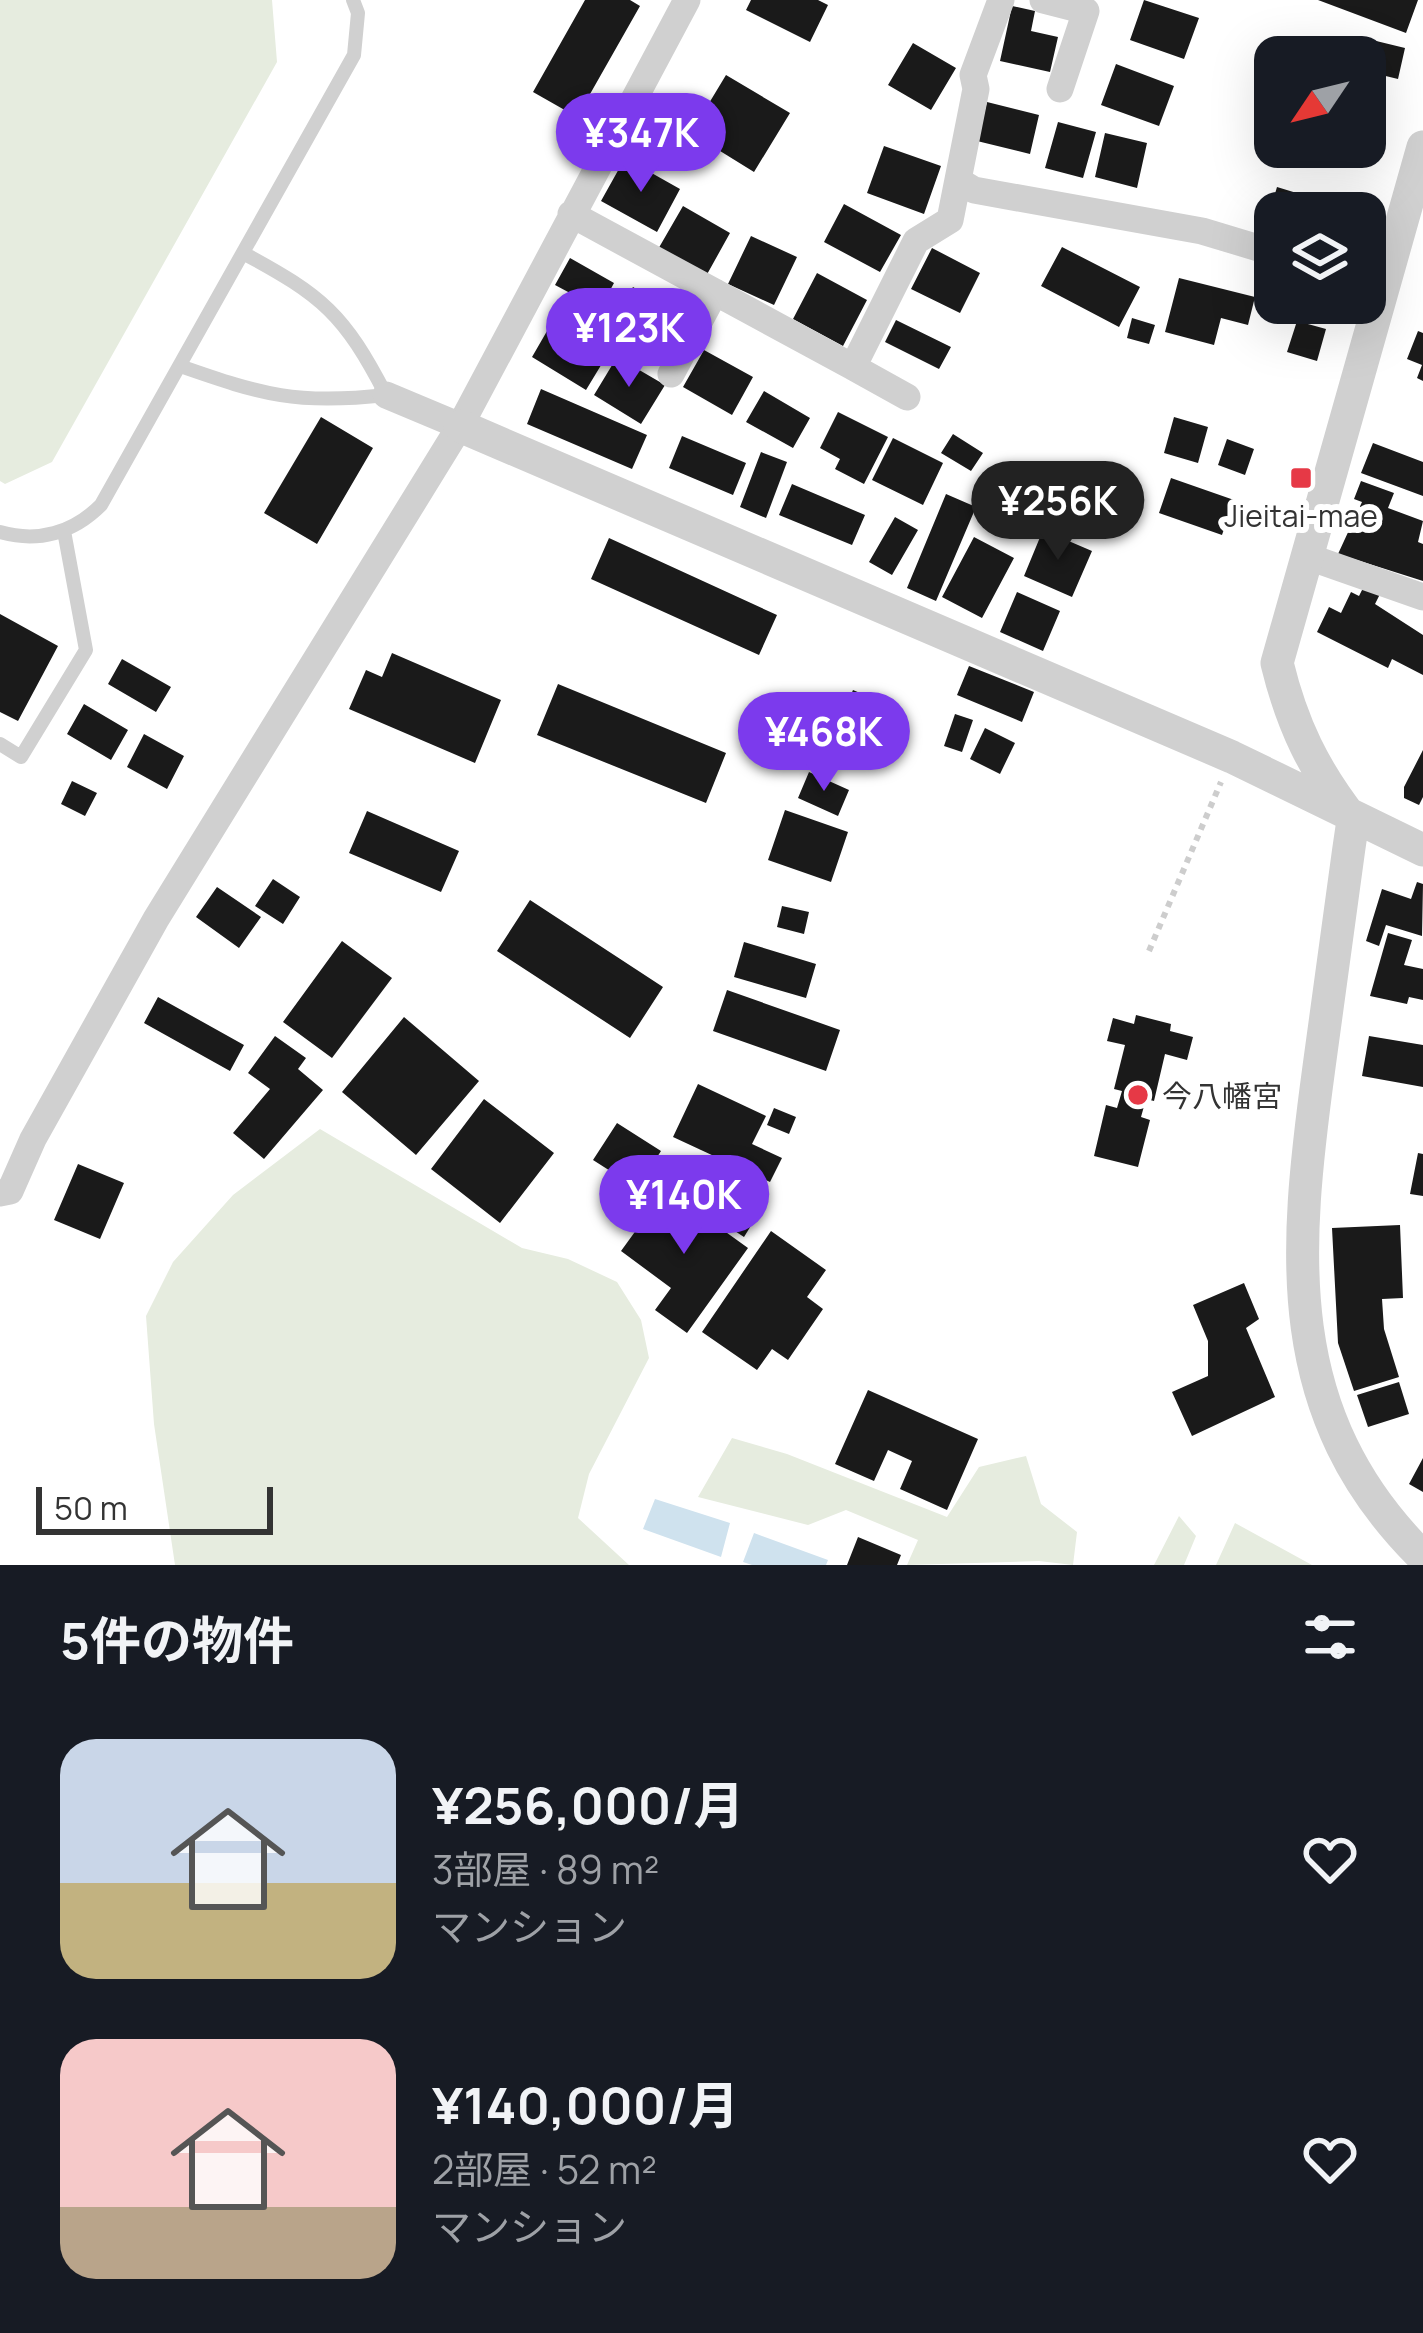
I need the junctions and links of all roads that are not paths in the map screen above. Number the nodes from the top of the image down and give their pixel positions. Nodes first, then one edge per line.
1 (353, 0) edge
2 (687, 0) edge
3 (1001, 0) edge
4 (1042, 0) edge
5 (1088, 6) edge
6 (1060, 89) dead end
7 (1423, 147) edge
8 (959, 181) junction
9 (572, 214) junction
10 (1386, 246) edge
11 (1254, 247) edge
12 (243, 253) junction
13 (715, 292) junction
14 (1363, 324) edge
15 (180, 366) junction
16 (853, 367) junction
17 (671, 374) dead end
18 (386, 395) junction
19 (907, 397) dead end
20 (460, 426) junction
21 (64, 531) junction
22 (0, 532) edge
23 (1306, 556) junction
24 (1423, 597) edge
25 (0, 744) edge
26 (21, 757) junction
27 (0, 765) edge
28 (1353, 820) junction
29 (1423, 850) edge
30 (0, 1192) edge
31 (1423, 1557) edge

1 - 12 lane
2 - 9 street
3 - 8 street
4 - 5 street
5 - 6 street
7 - 10 street
8 - 11 street
8 - 16 street
9 - 13 street
9 - 20 street
12 - 15 lane
12 - 18 lane
13 - 16 street
13 - 17 street
14 - 23 street
15 - 18 lane
15 - 21 lane
16 - 19 street
18 - 20 street
20 - 28 street
20 - 30 street
21 - 22 lane
21 - 26 lane
23 - 24 street
23 - 28 street
25 - 26 lane
26 - 27 lane
28 - 29 street
28 - 31 street

